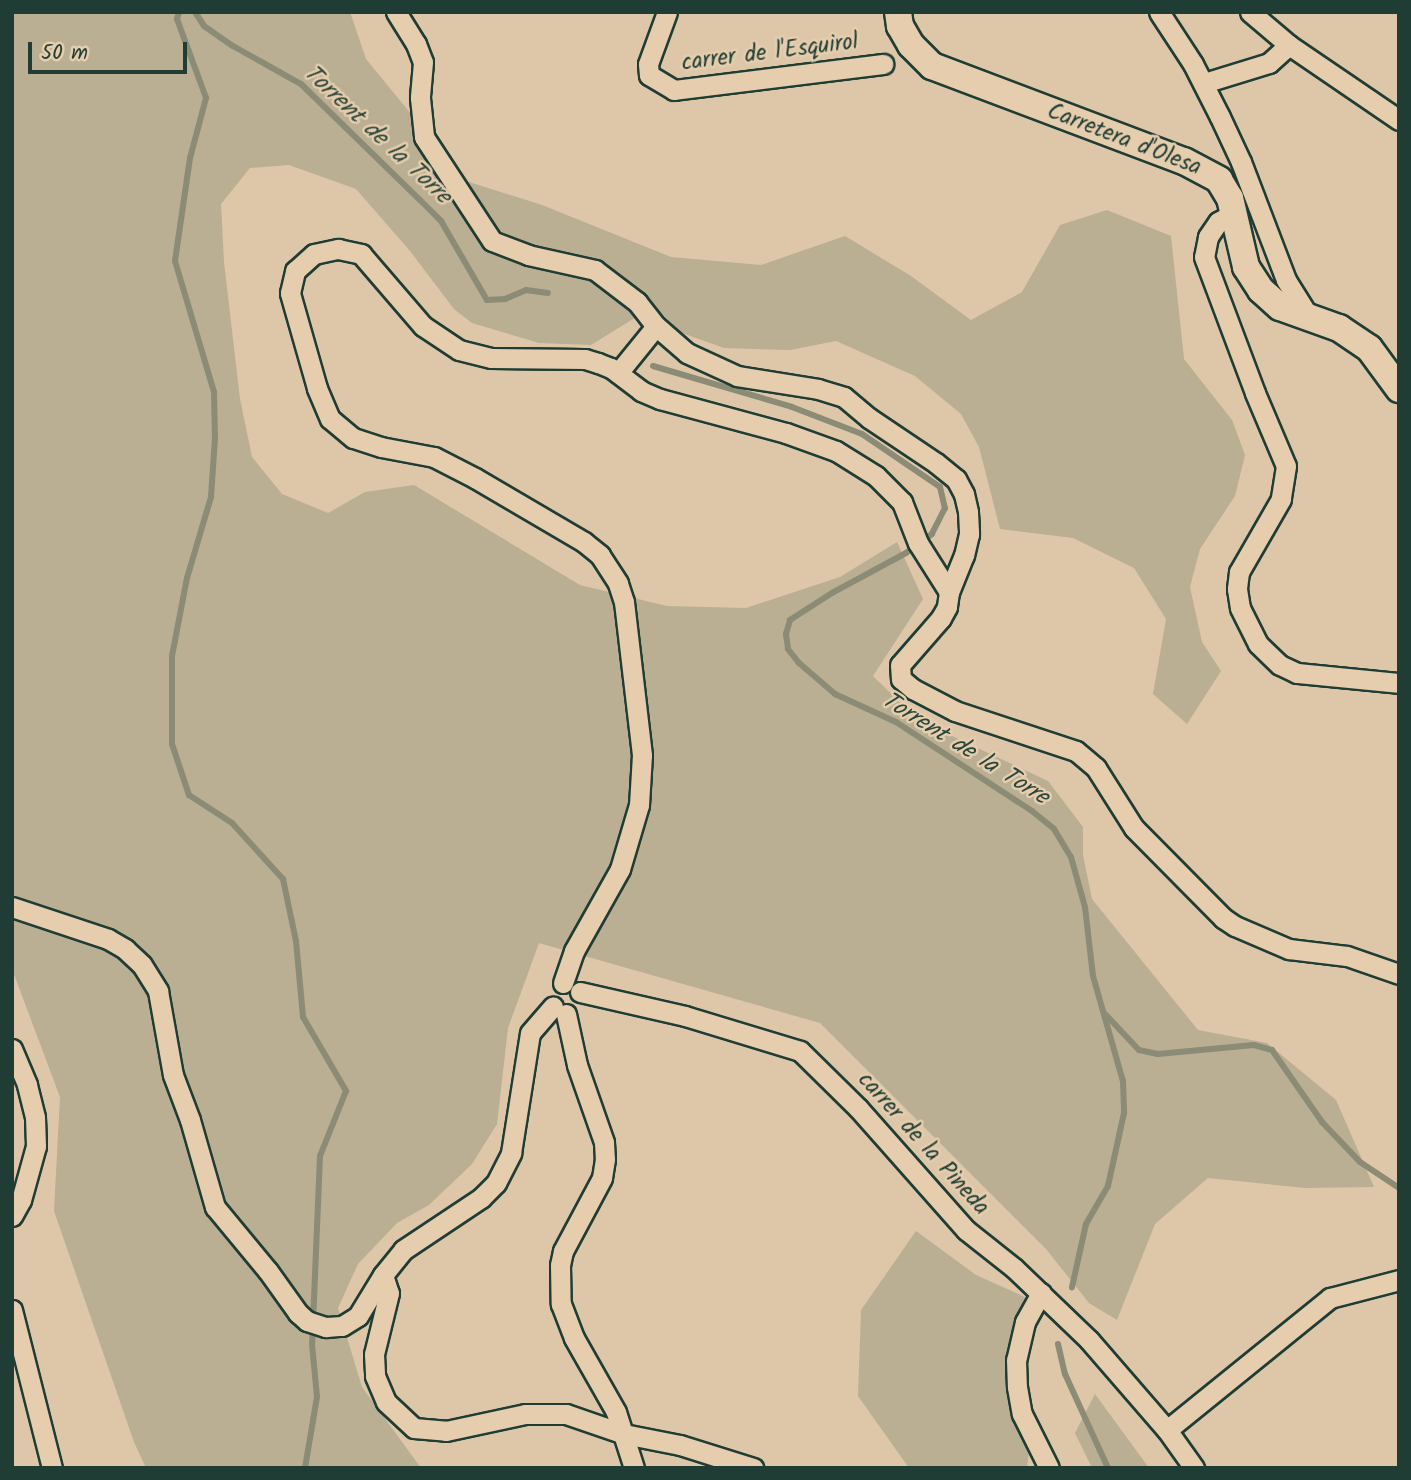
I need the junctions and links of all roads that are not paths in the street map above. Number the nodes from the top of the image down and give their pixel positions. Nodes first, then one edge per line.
1 (396, 12) edge
2 (667, 12) edge
3 (898, 12) edge
4 (1159, 12) edge
5 (1250, 12) edge
6 (1289, 45) junction
7 (883, 64) dead end
8 (1204, 83) junction
9 (1399, 120) edge
10 (1233, 214) junction
11 (1310, 317) junction
12 (656, 326) junction
13 (618, 373) junction
14 (1399, 388) edge
15 (948, 592) junction
16 (1399, 684) edge
17 (12, 907) edge
18 (1399, 974) edge
19 (572, 987) junction
20 (559, 1010) junction
21 (12, 1049) edge
22 (12, 1216) edge
23 (383, 1275) junction
24 (1399, 1280) edge
25 (1041, 1293) junction
26 (12, 1310) edge
27 (1167, 1430) junction
28 (624, 1434) junction
29 (52, 1468) edge
30 (634, 1468) edge
31 (753, 1468) edge
32 (1049, 1468) edge
33 (1194, 1468) edge

1 - 12 street
2 - 7 street, carrer de l'Esquirol
3 - 10 street, Carretera d'Olesa
4 - 8 street
5 - 6 street
6 - 8 street
6 - 9 street
8 - 11 street
10 - 11 street, Carretera d'Olesa
10 - 16 street
11 - 14 street, Carretera d'Olesa
12 - 13 street
12 - 15 street
13 - 15 street
13 - 19 street
15 - 18 street
17 - 23 street
19 - 20 street
19 - 25 street, carrer de la Pineda
20 - 23 street
20 - 28 street
21 - 22 street
23 - 28 street
24 - 27 street
25 - 27 street, carrer de la Pineda
25 - 32 street
26 - 29 street
27 - 33 street, carrer de la Pineda
28 - 30 street
28 - 31 street

